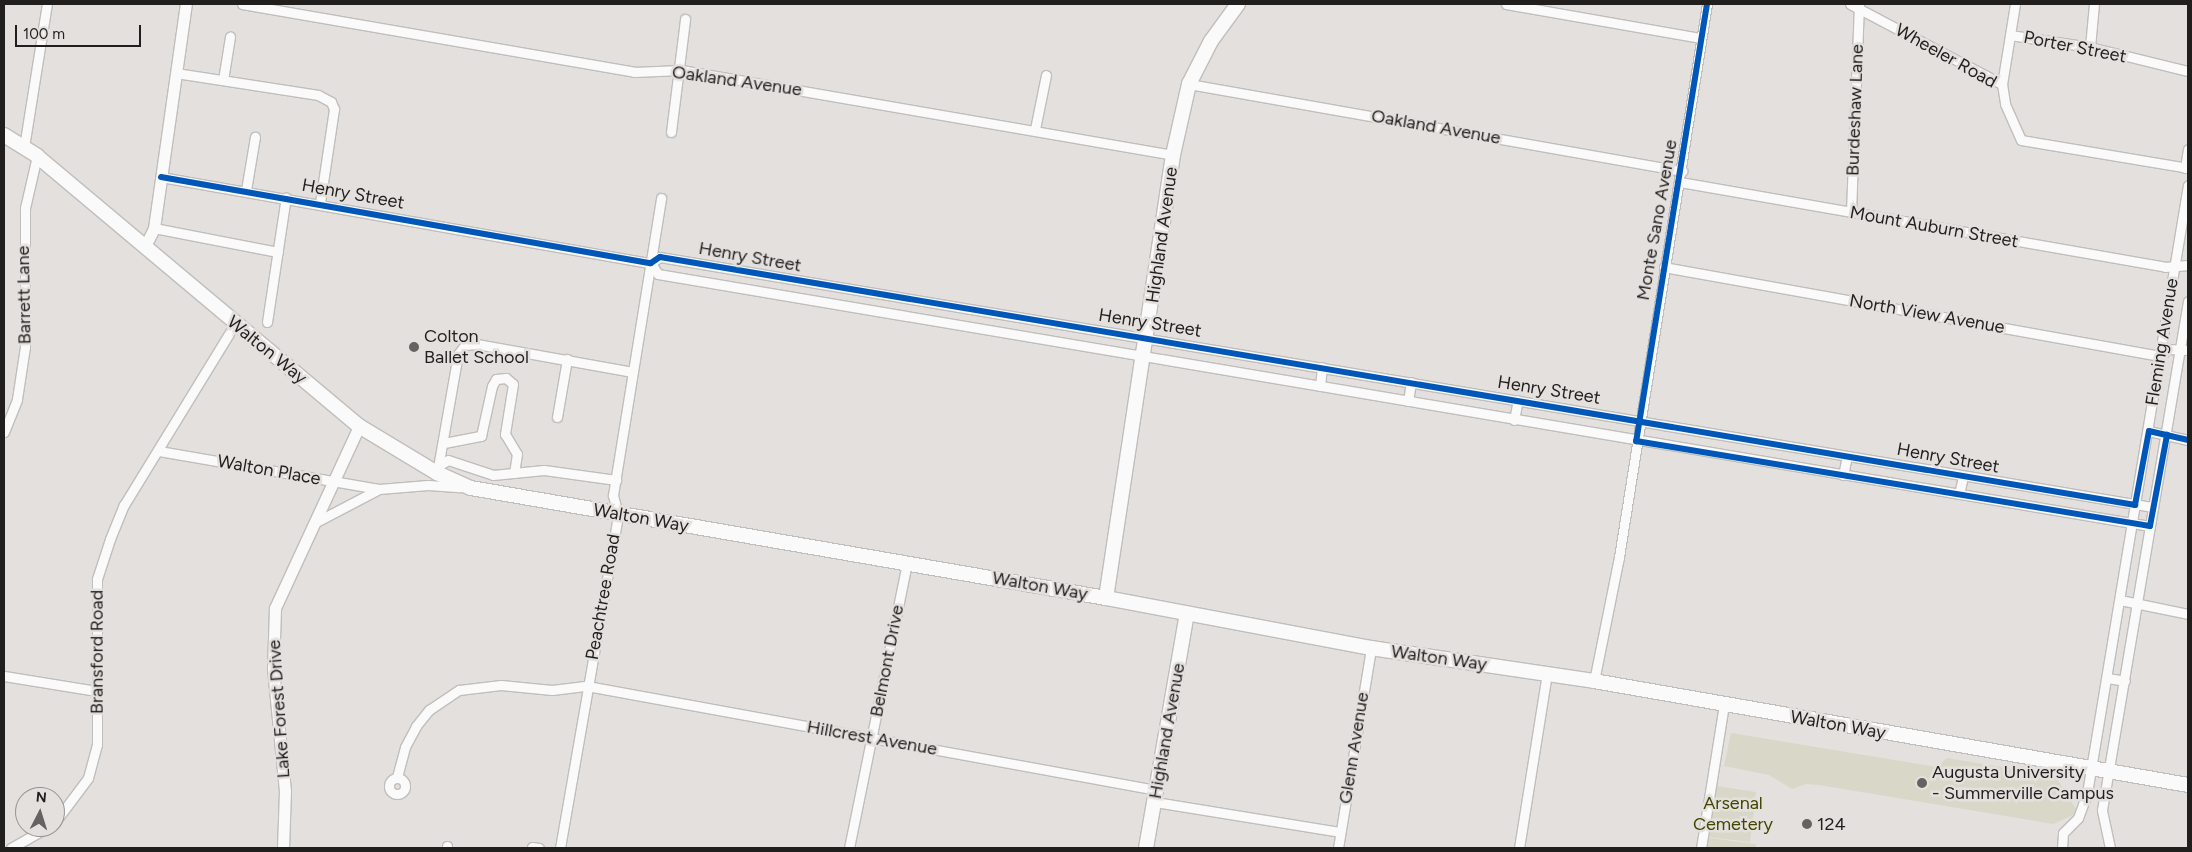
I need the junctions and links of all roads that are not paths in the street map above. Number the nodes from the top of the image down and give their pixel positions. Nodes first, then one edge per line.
1 (48, 4) edge
2 (186, 4) edge
3 (242, 4) edge
4 (1238, 4) edge
5 (1506, 4) edge
6 (1707, 4) edge
7 (1850, 4) edge
8 (2015, 4) edge
9 (2094, 4) edge
10 (1859, 6) edge
11 (685, 19) dead end
12 (2010, 35) junction
13 (230, 37) dead end
14 (1700, 38) junction
15 (2090, 47) junction
16 (681, 70) junction
17 (2188, 71) edge
18 (176, 73) junction
19 (1046, 75) dead end
20 (223, 80) junction
21 (1189, 84) junction
22 (2002, 84) junction
23 (1035, 129) junction
24 (671, 132) dead end
25 (4, 135) edge
26 (255, 137) dead end
27 (24, 147) junction
28 (2188, 149) edge
29 (1174, 155) junction
30 (37, 156) junction
31 (2187, 168) edge
32 (1682, 171) junction
33 (161, 177) junction
34 (1680, 182) junction
35 (2188, 185) edge
36 (246, 190) junction
37 (286, 197) junction
38 (661, 198) dead end
39 (320, 203) junction
40 (1851, 212) junction
41 (154, 228) junction
42 (145, 246) junction
43 (278, 252) junction
44 (652, 263) junction
45 (2188, 265) edge
46 (1664, 267) junction
47 (2173, 268) junction
48 (767, 275) junction
49 (764, 292) junction
50 (2188, 301) edge
51 (958, 308) junction
52 (268, 322) dead end
53 (235, 324) junction
54 (955, 324) junction
55 (1148, 338) junction
56 (2184, 350) edge
57 (1145, 356) junction
58 (2160, 356) junction
59 (567, 359) junction
60 (1322, 367) junction
61 (633, 372) junction
62 (1411, 382) junction
63 (1320, 386) junction
64 (1518, 400) junction
65 (1408, 401) junction
66 (557, 417) dead end
67 (1514, 420) junction
68 (1639, 420) junction
69 (359, 426) junction
70 (2149, 431) junction
71 (4, 432) edge
72 (2166, 436) junction
73 (2188, 440) edge
74 (1636, 441) junction
75 (444, 443) junction
76 (159, 451) junction
77 (1847, 456) junction
78 (439, 469) junction
79 (514, 473) junction
80 (1843, 475) junction
81 (1964, 476) junction
82 (616, 480) junction
83 (333, 482) junction
84 (471, 488) junction
85 (379, 489) junction
86 (1959, 494) junction
87 (2135, 506) junction
88 (2153, 507) junction
89 (618, 514) junction
90 (318, 521) junction
91 (2132, 523) junction
92 (2150, 526) junction
93 (906, 563) junction
94 (1106, 598) junction
95 (2120, 600) junction
96 (2138, 604) junction
97 (1188, 614) junction
98 (2188, 614) edge
99 (1371, 648) junction
100 (1547, 674) junction
101 (4, 676) edge
102 (2107, 678) junction
103 (1594, 681) junction
104 (2125, 681) junction
105 (587, 686) junction
106 (97, 691) junction
107 (1724, 705) junction
108 (871, 738) junction
109 (2091, 768) junction
110 (2110, 771) junction
111 (398, 777) dead end
112 (2188, 785) edge
113 (1156, 796) junction
114 (65, 809) edge
115 (1340, 832) junction
116 (30, 837) edge
117 (11, 848) edge
118 (283, 848) edge
119 (560, 848) edge
120 (849, 848) edge
121 (1146, 848) edge
122 (1338, 848) edge
123 (1519, 848) edge
124 (1700, 848) edge
125 (2062, 848) edge
126 (2110, 848) edge

1 - 27 street
2 - 18 street
3 - 16 street, Oakland Avenue
4 - 21 main road, Highland Avenue
5 - 14 street
6 - 14 street, Monte Sano Avenue
7 - 10 street, Wheeler Road
8 - 12 street
9 - 15 street
10 - 22 street, Wheeler Road
10 - 40 street, Burdeshaw Lane
11 - 16 street
12 - 15 street, Porter Street
12 - 22 street, Porter Street
13 - 20 street
14 - 32 street, Monte Sano Avenue
15 - 17 street, Porter Street
16 - 23 street, Oakland Avenue
16 - 24 street
18 - 20 street
18 - 33 street
19 - 23 street
20 - 39 street
21 - 29 main road, Highland Avenue
21 - 32 street, Oakland Avenue
22 - 31 street, Wheeler Road
23 - 29 street, Oakland Avenue
25 - 27 main road, Walton Way
26 - 36 street
27 - 30 main road, Walton Way
28 - 31 street
29 - 55 main road, Highland Avenue
30 - 42 main road, Walton Way
30 - 71 street, Barrett Lane
32 - 34 street, Monte Sano Avenue
33 - 36 street, Henry Street
33 - 41 street
34 - 40 street, Mount Auburn Street
34 - 46 street, Monte Sano Avenue
35 - 47 street, Fleming Avenue
36 - 37 street, Henry Street
37 - 39 street, Henry Street
37 - 43 street
38 - 44 street, Peachtree Road
39 - 44 street, Henry Street
40 - 47 street, Mount Auburn Street
41 - 42 street
41 - 43 street
42 - 53 main road, Walton Way
43 - 52 street
44 - 48 street, Henry Street
44 - 49 street, Henry Street
44 - 61 street, Peachtree Road
45 - 47 street, Mount Auburn Street
46 - 58 street, North View Avenue
46 - 68 street, Monte Sano Avenue
47 - 58 street, Fleming Avenue
48 - 49 street, Henry Street
48 - 51 street, Henry Street
49 - 54 street, Henry Street
50 - 56 street, Fleming Avenue
51 - 54 street
51 - 55 street, Henry Street
53 - 69 main road, Walton Way
53 - 76 street, Bransford Road
54 - 57 street, Henry Street
55 - 57 main road, Highland Avenue
55 - 60 street, Henry Street
56 - 58 street, North View Avenue
56 - 72 street, Fleming Avenue
57 - 63 street, Henry Street
57 - 94 main road, Highland Avenue
58 - 70 street, Fleming Avenue
59 - 61 street
59 - 66 street
59 - 75 street
60 - 62 street, Henry Street
60 - 63 street
61 - 82 street, Peachtree Road
62 - 64 street, Henry Street
62 - 65 street
63 - 65 street, Henry Street
64 - 67 street, Henry Street
64 - 68 street, Henry Street
65 - 67 street, Henry Street
67 - 74 street, Henry Street
68 - 74 street, Monte Sano Avenue
68 - 77 street, Henry Street
69 - 78 main road, Walton Way
69 - 83 street, Lake Forest Drive
70 - 72 street
70 - 87 street, Fleming Avenue
72 - 73 street
72 - 88 street, Fleming Avenue
74 - 80 street, Henry Street
74 - 103 street, Monte Sano Avenue
75 - 78 street
75 - 79 street
76 - 83 street, Walton Place
76 - 106 street, Bransford Road
77 - 80 street
77 - 81 street, Henry Street
78 - 79 street
78 - 84 main road, Walton Way
79 - 82 street
80 - 86 street, Henry Street
81 - 86 street, Henry Street
81 - 87 street, Henry Street
82 - 89 street, Peachtree Road
83 - 85 street, Walton Place
83 - 90 street, Lake Forest Drive
84 - 85 street
84 - 89 main road, Walton Way
85 - 90 street
86 - 91 street, Henry Street
87 - 88 street, Henry Street
87 - 91 street, Fleming Avenue
88 - 92 street, Fleming Avenue
89 - 93 main road, Walton Way
89 - 105 street, Peachtree Road
90 - 118 street, Lake Forest Drive
91 - 92 street, Henry Street
91 - 95 street, Fleming Avenue
92 - 96 street, Fleming Avenue
93 - 94 main road, Walton Way
93 - 108 street, Belmont Drive
94 - 97 main road, Walton Way
95 - 96 street
95 - 102 street, Fleming Avenue
96 - 98 street
96 - 104 street, Fleming Avenue
97 - 99 main road, Walton Way
97 - 113 main road, Highland Avenue
99 - 100 main road, Walton Way
99 - 115 street, Glenn Avenue
100 - 103 main road, Walton Way
100 - 123 street
101 - 106 street
102 - 104 street
102 - 109 street, Fleming Avenue
103 - 107 main road, Walton Way
104 - 110 street, Fleming Avenue
105 - 108 street, Hillcrest Avenue
105 - 111 street, Hillcrest Avenue
105 - 119 street, Peachtree Road
106 - 114 street, Bransford Road
107 - 109 main road, Walton Way
107 - 124 street
108 - 113 street, Hillcrest Avenue
108 - 120 street, Belmont Drive
109 - 110 main road, Walton Way
109 - 125 street, Fleming Avenue
110 - 112 main road, Walton Way
110 - 126 street, Fleming Avenue
113 - 115 street, Hillcrest Avenue
113 - 121 main road, Highland Avenue
115 - 122 street, Glenn Avenue
116 - 117 street

